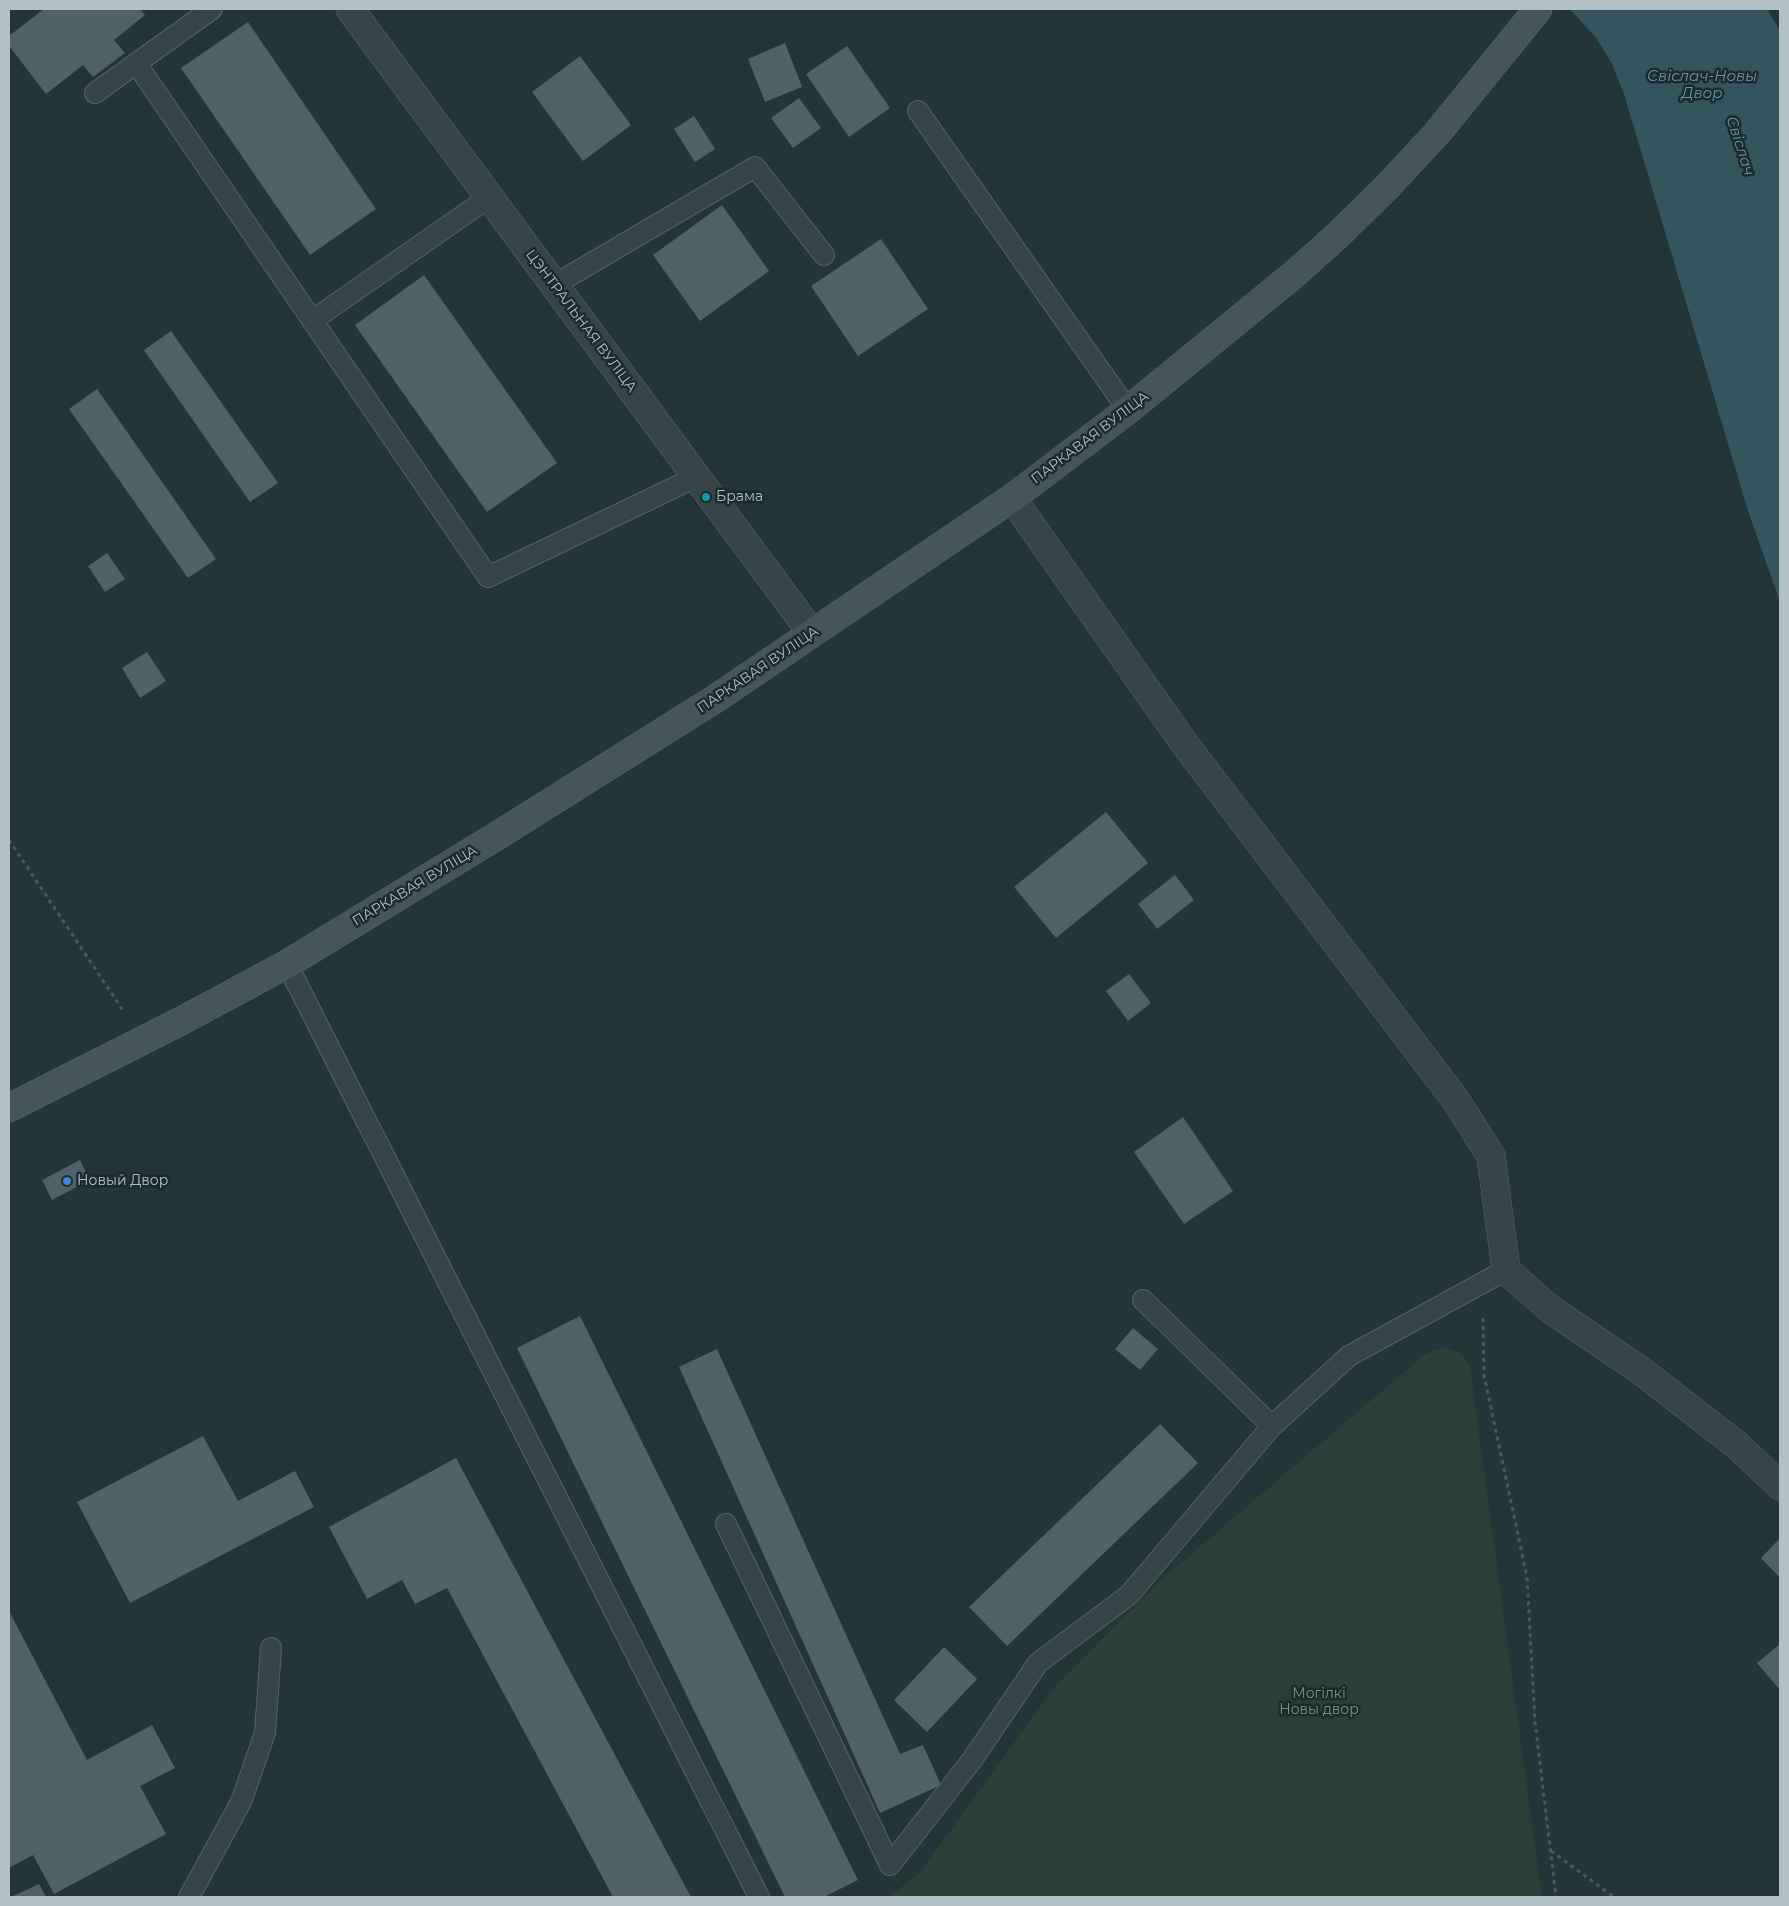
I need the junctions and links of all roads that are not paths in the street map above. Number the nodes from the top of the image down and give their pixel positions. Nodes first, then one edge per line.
1 (212, 9) edge
2 (350, 9) edge
3 (1538, 9) edge
4 (136, 63) junction
5 (95, 93) dead end
6 (918, 111) dead end
7 (488, 198) junction
8 (824, 255) dead end
9 (554, 285) junction
10 (312, 320) junction
11 (1128, 410) junction
12 (696, 477) junction
13 (1012, 498) junction
14 (812, 633) junction
15 (287, 964) junction
16 (9, 1108) edge
17 (1506, 1270) junction
18 (1142, 1300) dead end
19 (1272, 1426) junction
20 (1780, 1486) edge
21 (726, 1524) dead end
22 (271, 1648) dead end
23 (188, 1897) edge
24 (759, 1897) edge

1 - 4 lane
2 - 7 street, ЦЭНТРАЛЬНАЯ ВУЛІЦА
3 - 11 main road, ПАРКАВАЯ ВУЛІЦА
4 - 5 lane
4 - 10 lane
6 - 11 lane
7 - 9 street, ЦЭНТРАЛЬНАЯ ВУЛІЦА
7 - 10 lane
8 - 9 lane
9 - 12 street, ЦЭНТРАЛЬНАЯ ВУЛІЦА
10 - 12 lane
11 - 13 main road, ПАРКАВАЯ ВУЛІЦА
12 - 14 street, ЦЭНТРАЛЬНАЯ ВУЛІЦА
13 - 14 main road, ПАРКАВАЯ ВУЛІЦА
13 - 17 street
14 - 15 main road, ПАРКАВАЯ ВУЛІЦА
15 - 16 main road, ПАРКАВАЯ ВУЛІЦА
15 - 24 lane
17 - 19 lane
17 - 20 street
18 - 19 lane
19 - 21 lane
22 - 23 lane

